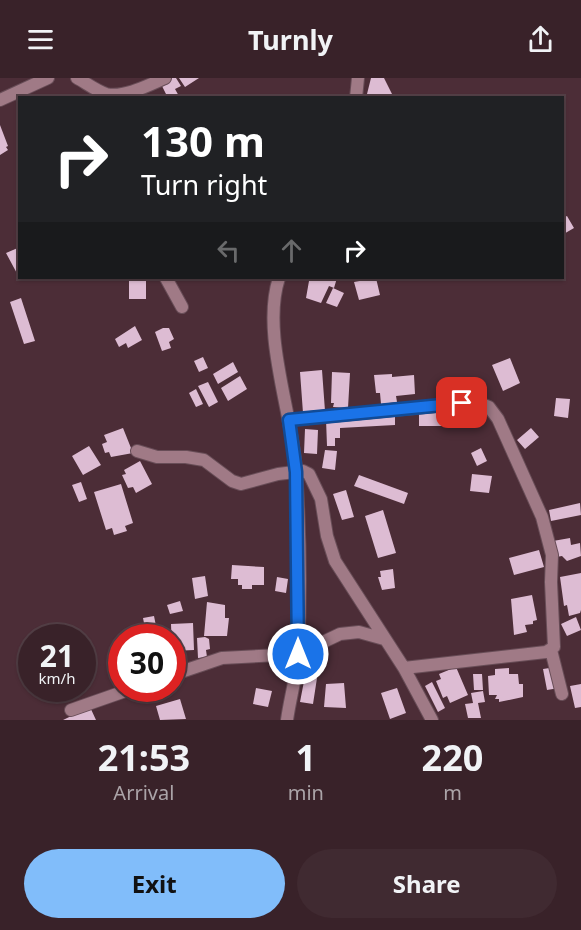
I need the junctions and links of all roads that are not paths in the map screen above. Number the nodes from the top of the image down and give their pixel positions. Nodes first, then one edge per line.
1 (48, 78) edge
2 (77, 78) edge
3 (101, 78) edge
4 (165, 78) edge
5 (358, 78) edge
6 (124, 95) edge
7 (106, 96) edge
8 (356, 96) edge
9 (0, 100) edge
10 (167, 279) edge
11 (279, 279) edge
12 (182, 307) dead end
13 (289, 420) junction
14 (137, 451) dead end
15 (296, 472) junction
16 (385, 640) junction
17 (551, 650) junction
18 (298, 654) junction
19 (404, 668) junction
20 (186, 670) edge
21 (562, 694) dead end
22 (108, 697) edge
23 (71, 710) dead end
24 (287, 720) edge
25 (432, 720) edge

1 - 9 street
2 - 7 street
3 - 7 street
4 - 6 street
5 - 8 street
6 - 7 street
10 - 12 street
11 - 13 street
13 - 15 street
13 - 17 street
14 - 15 street
15 - 16 street
15 - 18 street
16 - 18 street
16 - 19 street
17 - 19 street
17 - 21 street
18 - 20 street
18 - 24 street
19 - 25 street
22 - 23 street

